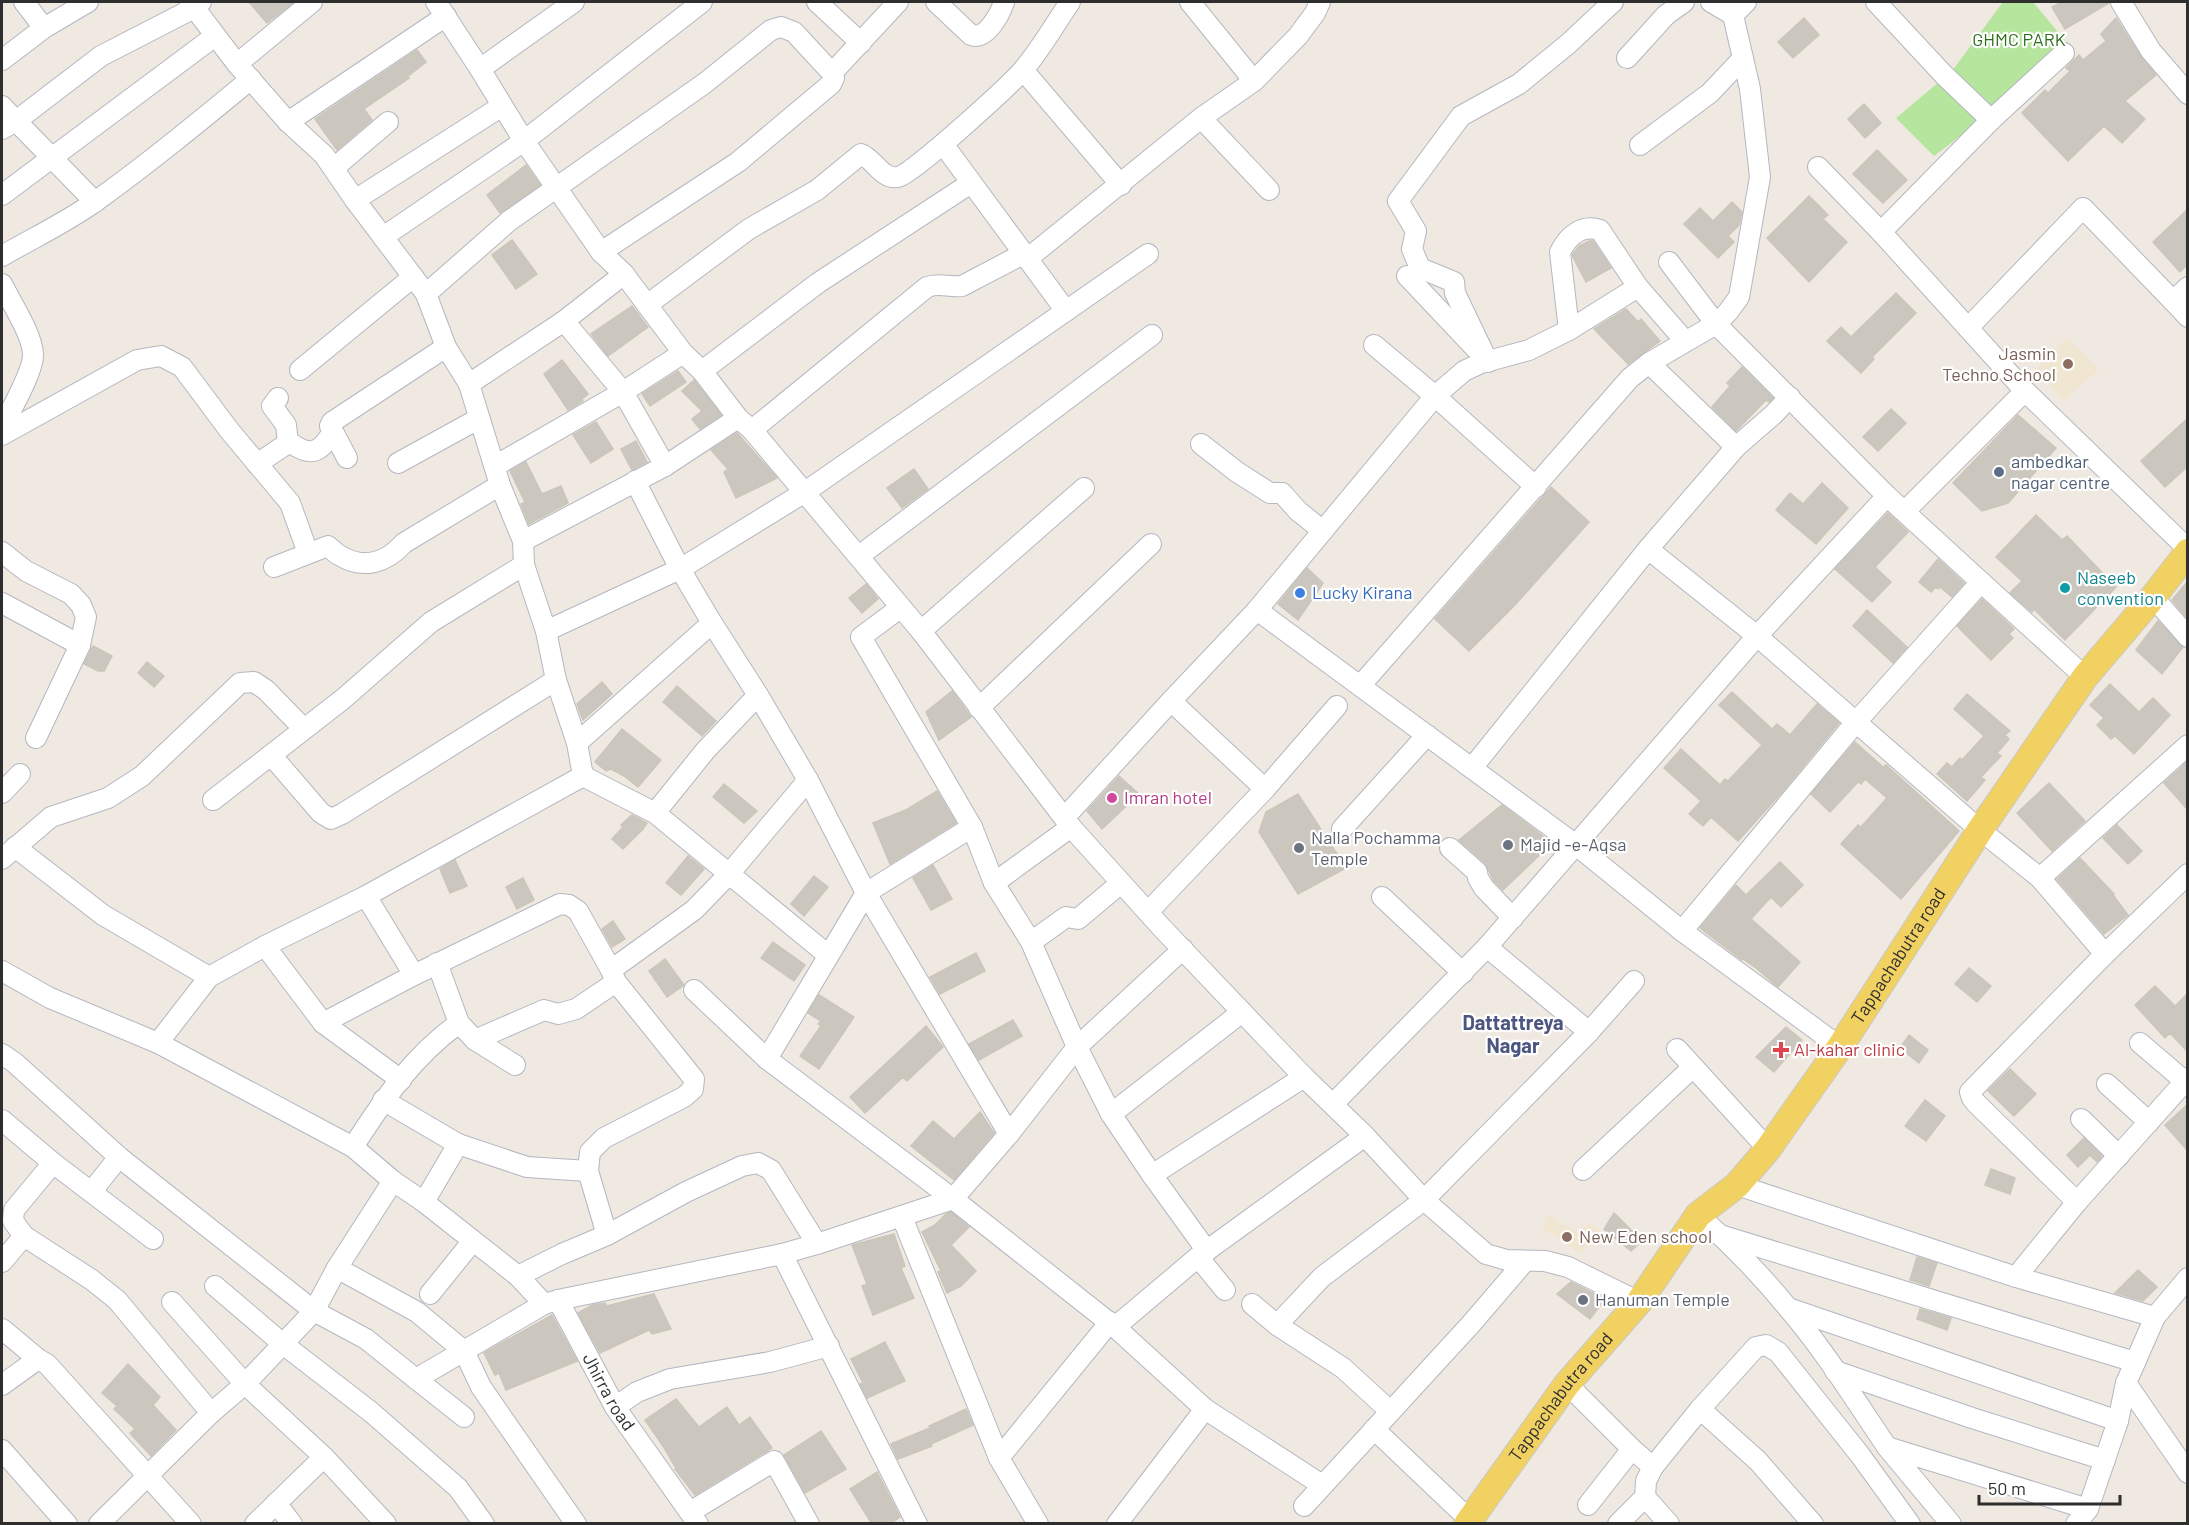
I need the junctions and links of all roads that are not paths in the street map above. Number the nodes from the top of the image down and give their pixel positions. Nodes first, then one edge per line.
1 (24, 2) edge
2 (88, 2) edge
3 (312, 2) edge
4 (574, 2) edge
5 (702, 2) edge
6 (817, 2) edge
7 (898, 2) edge
8 (936, 2) edge
9 (1004, 2) edge
10 (1070, 2) edge
11 (1190, 2) edge
12 (1320, 2) edge
13 (1613, 2) edge
14 (1683, 2) edge
15 (1711, 2) edge
16 (1876, 2) edge
17 (2121, 2) edge
18 (195, 4) edge
19 (1739, 8) edge
20 (441, 9) edge
21 (44, 28) junction
22 (215, 36) junction
23 (861, 43) junction
24 (2064, 53) dead end
25 (1627, 58) dead end
26 (1743, 58) junction
27 (2, 60) edge
28 (237, 64) junction
29 (480, 69) junction
30 (1023, 70) junction
31 (832, 73) junction
32 (251, 79) junction
33 (1254, 81) junction
34 (2187, 94) edge
35 (2, 106) edge
36 (502, 106) junction
37 (1201, 118) junction
38 (1991, 120) junction
39 (288, 122) junction
40 (388, 122) dead end
41 (8, 125) edge
42 (524, 141) junction
43 (943, 144) junction
44 (1640, 144) dead end
45 (53, 158) junction
46 (1818, 167) dead end
47 (334, 168) junction
48 (971, 183) junction
49 (1121, 185) junction
50 (556, 186) junction
51 (1269, 190) dead end
52 (2, 195) edge
53 (355, 200) junction
54 (95, 202) junction
55 (1881, 232) junction
56 (383, 237) junction
57 (601, 252) junction
58 (1148, 254) dead end
59 (2, 256) edge
60 (1025, 256) junction
61 (1669, 262) dead end
62 (624, 274) junction
63 (1407, 276) dead end
64 (413, 277) junction
65 (2, 284) edge
66 (1638, 287) junction
67 (2187, 287) edge
68 (426, 294) junction
69 (2173, 301) junction
70 (647, 305) junction
71 (1066, 311) junction
72 (2187, 317) edge
73 (564, 321) junction
74 (1716, 324) junction
75 (1968, 328) junction
76 (1569, 330) junction
77 (1152, 334) dead end
78 (1684, 342) junction
79 (1374, 345) dead end
80 (446, 347) junction
81 (683, 353) junction
82 (1488, 362) junction
83 (1649, 363) junction
84 (300, 370) dead end
85 (702, 371) junction
86 (469, 384) junction
87 (2025, 391) junction
88 (623, 392) junction
89 (1435, 396) junction
90 (1790, 397) junction
91 (278, 399) dead end
92 (478, 419) junction
93 (745, 424) junction
94 (2, 428) edge
95 (332, 433) junction
96 (2, 435) edge
97 (288, 443) junction
98 (1200, 444) dead end
99 (1736, 447) junction
100 (346, 458) dead end
101 (398, 463) dead end
102 (257, 464) junction
103 (495, 466) junction
104 (665, 466) junction
105 (635, 481) junction
106 (500, 485) junction
107 (1536, 487) junction
108 (1084, 488) dead end
109 (805, 492) junction
110 (1887, 496) junction
111 (1905, 511) junction
112 (1323, 531) junction
113 (522, 541) junction
114 (1151, 544) dead end
115 (1648, 549) junction
116 (2187, 550) edge
117 (2, 552) edge
118 (308, 553) junction
119 (859, 556) junction
120 (524, 565) junction
121 (274, 567) dead end
122 (680, 569) junction
123 (1981, 582) junction
124 (2153, 597) junction
125 (2, 603) edge
126 (900, 608) junction
127 (1257, 609) junction
128 (712, 622) junction
129 (546, 631) junction
130 (921, 631) junction
131 (1757, 636) junction
132 (2187, 637) edge
133 (80, 645) junction
134 (2085, 677) junction
135 (556, 680) junction
136 (1360, 686) junction
137 (758, 695) junction
138 (1171, 701) junction
139 (1337, 706) dead end
140 (979, 708) junction
141 (1856, 722) junction
142 (304, 729) junction
143 (1426, 735) junction
144 (36, 738) dead end
145 (577, 743) junction
146 (2187, 745) edge
147 (271, 755) junction
148 (1472, 768) junction
149 (20, 774) dead end
150 (583, 776) junction
151 (808, 780) junction
152 (1266, 789) junction
153 (2, 793) edge
154 (213, 800) dead end
155 (654, 813) junction
156 (1068, 822) junction
157 (972, 827) junction
158 (1342, 829) dead end
159 (1980, 830) junction
160 (1576, 845) junction
161 (1450, 848) dead end
162 (8, 853) edge
163 (729, 874) junction
164 (2187, 874) edge
165 (2040, 878) junction
166 (994, 883) junction
167 (1121, 883) junction
168 (866, 893) junction
169 (366, 896) junction
170 (1382, 897) dead end
171 (1148, 912) junction
172 (1513, 918) junction
173 (1682, 932) junction
174 (1031, 942) junction
175 (265, 946) junction
176 (1487, 947) junction
177 (1183, 949) junction
178 (2105, 954) junction
179 (828, 955) junction
180 (437, 963) junction
181 (2, 971) edge
182 (1463, 973) junction
183 (414, 975) junction
184 (614, 976) junction
185 (209, 977) junction
186 (1634, 981) dead end
187 (694, 990) dead end
188 (1242, 1012) junction
189 (323, 1023) junction
190 (459, 1023) junction
191 (1589, 1032) junction
192 (476, 1040) junction
193 (158, 1043) junction
194 (2140, 1043) dead end
195 (1077, 1047) junction
196 (1840, 1047) junction
197 (1677, 1049) dead end
198 (2, 1054) edge
199 (767, 1059) junction
200 (515, 1065) dead end
201 (1693, 1066) junction
202 (1304, 1077) junction
203 (400, 1080) junction
204 (2187, 1081) edge
205 (2107, 1084) dead end
206 (383, 1100) junction
207 (1333, 1104) junction
208 (1112, 1114) junction
209 (2081, 1119) dead end
210 (2, 1120) edge
211 (2149, 1122) junction
212 (1009, 1134) junction
213 (1365, 1136) junction
214 (458, 1144) junction
215 (353, 1147) junction
216 (1768, 1149) junction
217 (2119, 1156) junction
218 (119, 1157) junction
219 (53, 1163) junction
220 (1583, 1170) dead end
221 (588, 1171) junction
222 (1152, 1175) junction
223 (393, 1181) junction
224 (1737, 1185) junction
225 (92, 1191) junction
226 (953, 1199) junction
227 (1424, 1200) junction
228 (424, 1202) junction
229 (2077, 1202) junction
230 (1698, 1215) junction
231 (903, 1217) junction
232 (1720, 1234) junction
233 (607, 1235) junction
234 (24, 1236) junction
235 (153, 1239) dead end
236 (472, 1242) junction
237 (817, 1244) junction
238 (782, 1254) junction
239 (1202, 1254) junction
240 (1525, 1261) junction
241 (2, 1262) edge
242 (337, 1268) junction
243 (518, 1276) junction
244 (2016, 1277) junction
245 (2187, 1278) edge
246 (215, 1286) dead end
247 (1225, 1290) dead end
248 (430, 1294) dead end
249 (172, 1302) dead end
250 (551, 1302) junction
251 (1640, 1302) junction
252 (1252, 1304) dead end
253 (1788, 1308) junction
254 (314, 1311) junction
255 (2155, 1317) junction
256 (1112, 1324) junction
257 (1277, 1325) junction
258 (2, 1329) edge
259 (283, 1344) junction
260 (829, 1346) junction
261 (464, 1351) junction
262 (38, 1359) junction
263 (2135, 1362) junction
264 (1835, 1371) junction
265 (416, 1379) junction
266 (2126, 1383) junction
267 (245, 1384) junction
268 (1567, 1384) junction
269 (2, 1385) edge
270 (615, 1407) junction
271 (1205, 1408) junction
272 (1700, 1410) junction
273 (1390, 1411) junction
274 (211, 1413) junction
275 (464, 1417) dead end
276 (2118, 1421) junction
277 (1374, 1429) junction
278 (1887, 1447) junction
279 (1632, 1449) junction
280 (2, 1450) edge
281 (324, 1457) junction
282 (999, 1458) junction
283 (2105, 1460) junction
284 (1653, 1467) junction
285 (2187, 1473) edge
286 (149, 1474) junction
287 (1322, 1485) junction
288 (1645, 1497) junction
289 (276, 1503) junction
290 (1588, 1505) dead end
291 (1304, 1506) dead end
292 (2082, 1516) edge
293 (694, 1518) edge
294 (1470, 1522) edge
295 (67, 1524) edge
296 (99, 1524) edge
297 (191, 1524) edge
298 (255, 1524) edge
299 (292, 1524) edge
300 (386, 1524) edge
301 (484, 1524) edge
302 (576, 1524) edge
303 (809, 1524) edge
304 (917, 1524) edge
305 (1038, 1524) edge
306 (1117, 1524) edge
307 (1618, 1524) edge
308 (1669, 1524) edge
309 (1814, 1524) edge
310 (1910, 1524) edge
311 (1951, 1524) edge

1 - 21 street
2 - 21 street
3 - 28 street
4 - 29 street
5 - 42 street
6 - 23 street
7 - 23 street
8 - 9 street
10 - 30 street
11 - 33 street
12 - 33 street
13 - 82 street
14 - 25 street
15 - 19 street
16 - 38 street
17 - 34 street
18 - 22 street
18 - 41 street
19 - 26 street
20 - 29 street
20 - 39 street
21 - 27 street
22 - 28 street
22 - 45 street
23 - 31 street
24 - 38 street
26 - 44 street
26 - 74 street
28 - 32 street
29 - 36 street
30 - 43 street
30 - 49 street
31 - 50 street
31 - 57 street
32 - 39 street
32 - 54 street
33 - 37 street
35 - 41 street
36 - 42 street
36 - 53 street
37 - 49 street
37 - 51 street
38 - 55 street
39 - 47 street
40 - 47 street
41 - 45 street
42 - 50 street
42 - 56 street
43 - 48 street
43 - 70 street
45 - 52 street
45 - 54 street
46 - 55 street
47 - 53 street
48 - 60 street
48 - 85 street
49 - 60 street
50 - 57 street
50 - 68 street
53 - 56 street
54 - 59 street
55 - 75 street
56 - 64 street
57 - 62 street
58 - 71 street
60 - 71 street
60 - 93 street
61 - 74 street
62 - 70 street
62 - 73 street
63 - 82 street
64 - 68 street
64 - 84 street
65 - 94 street
66 - 76 street
66 - 76 street
66 - 78 street
67 - 69 street
68 - 80 street
69 - 72 street
69 - 75 street
70 - 81 street
71 - 109 street
73 - 86 street
73 - 88 street
74 - 78 street
74 - 90 street
75 - 87 street
76 - 82 street
77 - 119 street
78 - 83 street
79 - 89 street
80 - 86 street
80 - 95 street
81 - 85 street
81 - 88 street
82 - 89 street
83 - 99 street
83 - 107 street
85 - 93 street
86 - 92 street
87 - 111 street
87 - 116 street
88 - 103 street
88 - 104 street
89 - 107 street
89 - 112 street
90 - 99 street
90 - 110 street
91 - 97 street
92 - 101 street
92 - 103 street
93 - 104 street
93 - 109 street
95 - 97 street
95 - 100 street
96 - 102 street
97 - 102 street
98 - 112 street
99 - 115 street
102 - 118 street
103 - 106 street
104 - 105 street
105 - 113 street
105 - 122 street
106 - 113 street
106 - 118 street
107 - 136 street
108 - 130 street
109 - 119 street
109 - 122 street
110 - 111 street
110 - 131 street
111 - 123 street
112 - 127 street
113 - 120 street
114 - 140 street
115 - 131 street
115 - 148 street
116 - 124 main road, Tappachabutra road
117 - 133 street
118 - 121 street
119 - 126 street
120 - 129 street
120 - 142 street
122 - 128 street
122 - 129 street
123 - 134 street
123 - 141 street
124 - 132 street
124 - 134 main road, Tappachabutra road
125 - 133 street
126 - 130 street
126 - 157 street
127 - 136 street
127 - 138 street
128 - 137 street
128 - 145 street
129 - 135 street
130 - 140 street
131 - 141 street
131 - 160 street
133 - 144 street
134 - 159 main road, Tappachabutra road
135 - 145 street
135 - 147 street
136 - 143 street
137 - 151 street
137 - 155 street
138 - 152 street
138 - 156 street
139 - 152 street
140 - 156 street
141 - 159 street
141 - 173 street
142 - 147 street
142 - 162 street
143 - 148 street
143 - 158 street
145 - 150 street
146 - 165 street
147 - 154 street
148 - 160 street
149 - 153 street
150 - 155 street
150 - 169 street
151 - 163 street
151 - 168 street
152 - 171 street
155 - 163 street
156 - 166 street
156 - 167 street
157 - 166 street
157 - 168 street
159 - 165 street
159 - 196 main road, Tappachabutra road
160 - 172 street
160 - 173 street
161 - 172 street
162 - 185 street
163 - 179 street
163 - 184 street
164 - 178 street
165 - 178 street
166 - 174 street
167 - 171 street
167 - 174 street
168 - 179 street
168 - 212 street
169 - 175 street
169 - 183 street
170 - 182 street
171 - 177 street
172 - 176 street
173 - 196 street
174 - 195 street
175 - 185 street
175 - 189 street
176 - 182 street
176 - 191 street
177 - 188 street
177 - 195 street
178 - 229 street
179 - 199 street
180 - 183 street
180 - 184 street
180 - 190 street
181 - 193 street, Jhirra road
182 - 207 street
183 - 189 street
184 - 192 street
184 - 221 street
185 - 193 street
186 - 191 street
187 - 199 street
188 - 202 street
188 - 208 street
189 - 203 street
190 - 192 street
190 - 203 street
191 - 227 street
192 - 200 street
193 - 215 street, Jhirra road
194 - 204 street
195 - 208 street
195 - 212 street
196 - 216 main road, Tappachabutra road
197 - 201 street
198 - 218 street
199 - 226 street
201 - 216 street
201 - 220 street
202 - 207 street
202 - 222 street
203 - 206 street
204 - 211 street
205 - 211 street
206 - 214 street
206 - 215 street
207 - 213 street
208 - 222 street
209 - 217 street
210 - 219 street
211 - 217 street
212 - 226 street
213 - 227 street
213 - 239 street
214 - 221 street
214 - 228 street
215 - 223 street, Jhirra road
216 - 224 main road, Tappachabutra road
217 - 229 street
218 - 225 street
218 - 254 street
219 - 225 street
219 - 234 street
221 - 233 street
222 - 239 street
223 - 228 street, Jhirra road
223 - 242 street
224 - 230 main road, Tappachabutra road
224 - 244 street
225 - 235 street
226 - 231 street
226 - 256 street
227 - 240 street
227 - 257 street
228 - 236 street, Jhirra road
229 - 244 street
230 - 232 street
230 - 251 main road, Tappachabutra road
231 - 237 street
231 - 282 street
232 - 253 street
232 - 263 street
233 - 237 street
233 - 243 street
234 - 241 street
234 - 274 street
236 - 243 street, Jhirra road
236 - 248 street
237 - 238 street
238 - 250 street
238 - 260 street
239 - 247 street
239 - 256 street
240 - 251 street
240 - 273 street
242 - 254 street
242 - 261 street
243 - 250 street, Jhirra road
244 - 255 street
245 - 255 street
246 - 259 street
249 - 267 street
250 - 261 street
250 - 270 street, Jhirra road
251 - 268 main road, Tappachabutra road
252 - 257 street
253 - 264 street
253 - 276 street
254 - 259 street
254 - 265 street
255 - 263 street
256 - 271 street
256 - 282 street
257 - 273 street
258 - 262 street
259 - 267 street
259 - 301 street
260 - 270 street
260 - 304 street
261 - 265 street
261 - 302 street
262 - 269 street
262 - 286 street
263 - 266 street
264 - 278 street
264 - 283 street
265 - 275 street
266 - 276 street
266 - 285 street
267 - 274 street
267 - 281 street
268 - 279 street
268 - 294 main road, Tappachabutra road
270 - 293 street, Jhirra road
271 - 287 street
271 - 306 street
272 - 284 street
272 - 309 street
272 - 310 street
273 - 277 street
274 - 286 street
276 - 283 street
277 - 287 street
277 - 294 street
278 - 292 street
278 - 311 street
279 - 284 street
279 - 290 street
280 - 295 street
281 - 289 street
281 - 300 street
282 - 305 street
283 - 292 street
284 - 288 street
286 - 296 street
286 - 297 street
287 - 291 street
288 - 307 street
288 - 308 street
289 - 298 street
289 - 299 street
293 - 303 street

